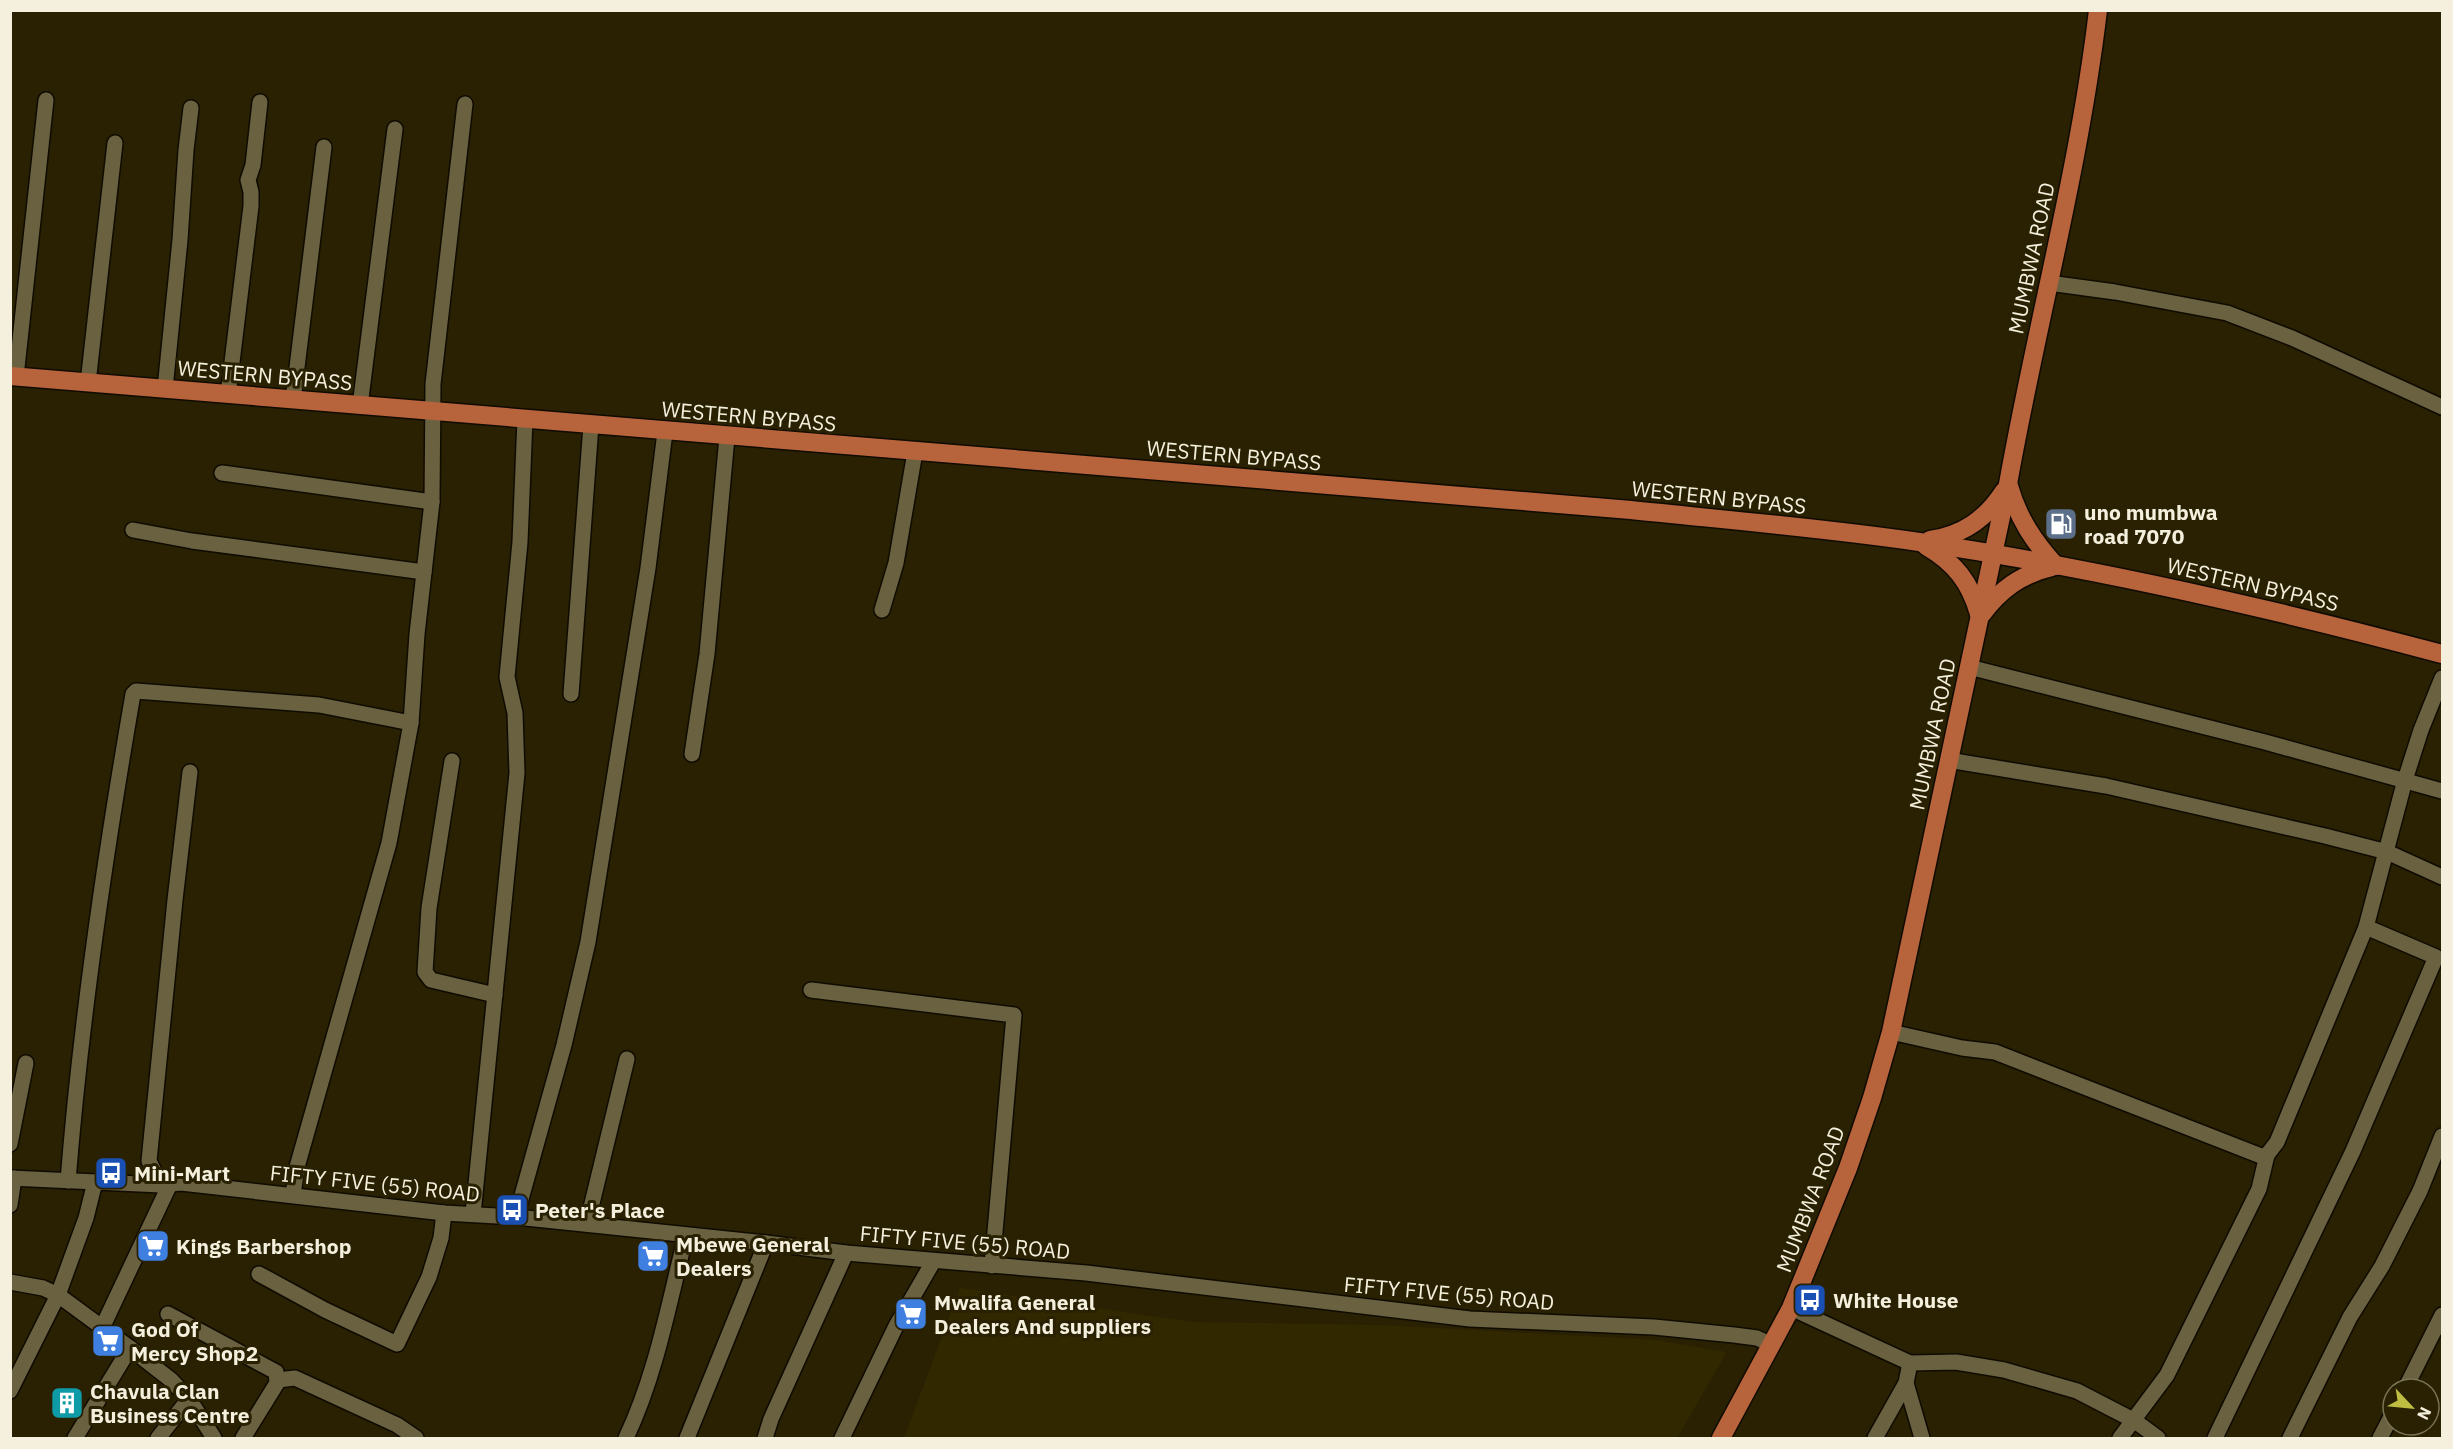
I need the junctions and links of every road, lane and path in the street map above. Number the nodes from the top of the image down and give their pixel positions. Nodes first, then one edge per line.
1 (2098, 10) edge
2 (45, 100) dead end
3 (260, 102) dead end
4 (465, 104) dead end
5 (191, 108) dead end
6 (395, 129) dead end
7 (115, 143) dead end
8 (324, 147) dead end
9 (2049, 283) junction
10 (13, 377) edge
11 (88, 383) junction
12 (165, 389) junction
13 (228, 395) junction
14 (294, 400) junction
15 (360, 406) junction
16 (2442, 407) edge
17 (431, 412) junction
18 (525, 419) junction
19 (591, 425) junction
20 (665, 432) junction
21 (727, 437) junction
22 (915, 452) junction
23 (222, 473) dead end
24 (2008, 484) junction
25 (432, 502) junction
26 (133, 530) dead end
27 (1919, 542) junction
28 (1993, 554) junction
29 (2056, 566) junction
30 (424, 573) junction
31 (882, 610) dead end
32 (1979, 618) junction
33 (2442, 654) edge
34 (1969, 667) junction
35 (2442, 678) edge
36 (571, 694) dead end
37 (411, 723) junction
38 (692, 754) dead end
39 (1948, 760) junction
40 (452, 761) dead end
41 (190, 772) dead end
42 (2405, 780) junction
43 (2442, 791) edge
44 (2387, 852) junction
45 (2442, 877) edge
46 (2366, 927) junction
47 (2439, 958) edge
48 (811, 990) dead end
49 (495, 995) junction
50 (1891, 1032) junction
51 (627, 1059) dead end
52 (26, 1063) dead end
53 (2442, 1136) edge
54 (10, 1144) edge
55 (2267, 1155) junction
56 (12, 1178) edge
57 (68, 1181) junction
58 (95, 1182) junction
59 (166, 1184) junction
60 (293, 1195) junction
61 (10, 1205) edge
62 (444, 1213) junction
63 (473, 1214) junction
64 (516, 1217) junction
65 (587, 1224) junction
66 (686, 1235) junction
67 (766, 1243) junction
68 (846, 1253) junction
69 (933, 1262) junction
70 (992, 1266) junction
71 (259, 1274) dead end
72 (10, 1282) edge
73 (58, 1295) junction
74 (1791, 1308) junction
75 (168, 1314) dead end
76 (2442, 1316) edge
77 (102, 1328) junction
78 (1772, 1345) junction
79 (130, 1348) junction
80 (1910, 1364) junction
81 (2411, 1377) edge
82 (278, 1380) junction
83 (1906, 1383) junction
84 (10, 1391) edge
85 (189, 1399) junction
86 (2135, 1421) junction
87 (75, 1438) edge
88 (158, 1438) edge
89 (214, 1438) edge
90 (243, 1438) edge
91 (416, 1438) edge
92 (626, 1438) edge
93 (687, 1438) edge
94 (765, 1438) edge
95 (842, 1438) edge
96 (1720, 1438) edge
97 (1875, 1438) edge
98 (1922, 1438) edge
99 (2120, 1438) edge
100 (2158, 1438) edge
101 (2216, 1438) edge
102 (2290, 1438) edge

1 - 9 main road, MUMBWA ROAD
2 - 10 street
3 - 13 street
4 - 17 street
5 - 12 street
6 - 15 street
7 - 11 street
8 - 14 street
9 - 16 street
9 - 24 main road, MUMBWA ROAD
10 - 11 main road, WESTERN BYPASS
11 - 12 main road, WESTERN BYPASS
12 - 13 main road, WESTERN BYPASS
13 - 14 main road, WESTERN BYPASS
14 - 15 main road, WESTERN BYPASS
15 - 17 main road, WESTERN BYPASS
17 - 18 main road, WESTERN BYPASS
17 - 25 street
18 - 19 main road, WESTERN BYPASS
18 - 49 street
19 - 20 main road, WESTERN BYPASS
19 - 36 street
20 - 21 main road, WESTERN BYPASS
20 - 64 street
21 - 22 main road, WESTERN BYPASS
21 - 38 street
22 - 27 main road, WESTERN BYPASS
22 - 31 street
23 - 25 street
24 - 27 main road
24 - 28 main road, MUMBWA ROAD
24 - 29 main road
25 - 30 street
26 - 30 street
27 - 28 main road, WESTERN BYPASS
27 - 32 main road
28 - 29 main road, WESTERN BYPASS
28 - 32 main road, MUMBWA ROAD
29 - 32 main road
29 - 33 main road, WESTERN BYPASS
30 - 37 street
32 - 34 main road, MUMBWA ROAD
34 - 39 main road, MUMBWA ROAD
34 - 42 street
35 - 42 street
37 - 57 street
37 - 60 street
39 - 44 street
39 - 50 main road, MUMBWA ROAD
40 - 49 street
41 - 59 street
42 - 43 street
42 - 44 street
44 - 45 street
44 - 46 street
46 - 47 street
46 - 55 street
47 - 101 street
48 - 70 street
49 - 63 street
50 - 55 street
50 - 74 main road, MUMBWA ROAD
51 - 65 street
52 - 54 street
53 - 102 street
55 - 86 street
56 - 57 street, FIFTY FIVE (55) ROAD
56 - 61 street
57 - 58 street, FIFTY FIVE (55) ROAD
58 - 59 street, FIFTY FIVE (55) ROAD
58 - 73 street
59 - 60 street, FIFTY FIVE (55) ROAD
59 - 77 street
60 - 62 street, FIFTY FIVE (55) ROAD
62 - 63 street, FIFTY FIVE (55) ROAD
62 - 71 street
63 - 64 street, FIFTY FIVE (55) ROAD
64 - 65 street, FIFTY FIVE (55) ROAD
65 - 66 street, FIFTY FIVE (55) ROAD
66 - 67 street, FIFTY FIVE (55) ROAD
66 - 92 street
67 - 68 street, FIFTY FIVE (55) ROAD
67 - 93 street
68 - 69 street, FIFTY FIVE (55) ROAD
68 - 94 street
69 - 70 street, FIFTY FIVE (55) ROAD
69 - 95 street
70 - 78 street, FIFTY FIVE (55) ROAD
72 - 73 street
73 - 77 street
73 - 84 street
74 - 78 main road, MUMBWA ROAD
74 - 80 street
75 - 82 street
76 - 81 street
77 - 79 street
78 - 96 main road, MUMBWA ROAD
79 - 85 street
79 - 87 street
80 - 83 street
80 - 86 street
82 - 90 street
82 - 91 street
83 - 97 street
83 - 98 street
85 - 88 street
85 - 89 street
86 - 99 street
86 - 100 street

